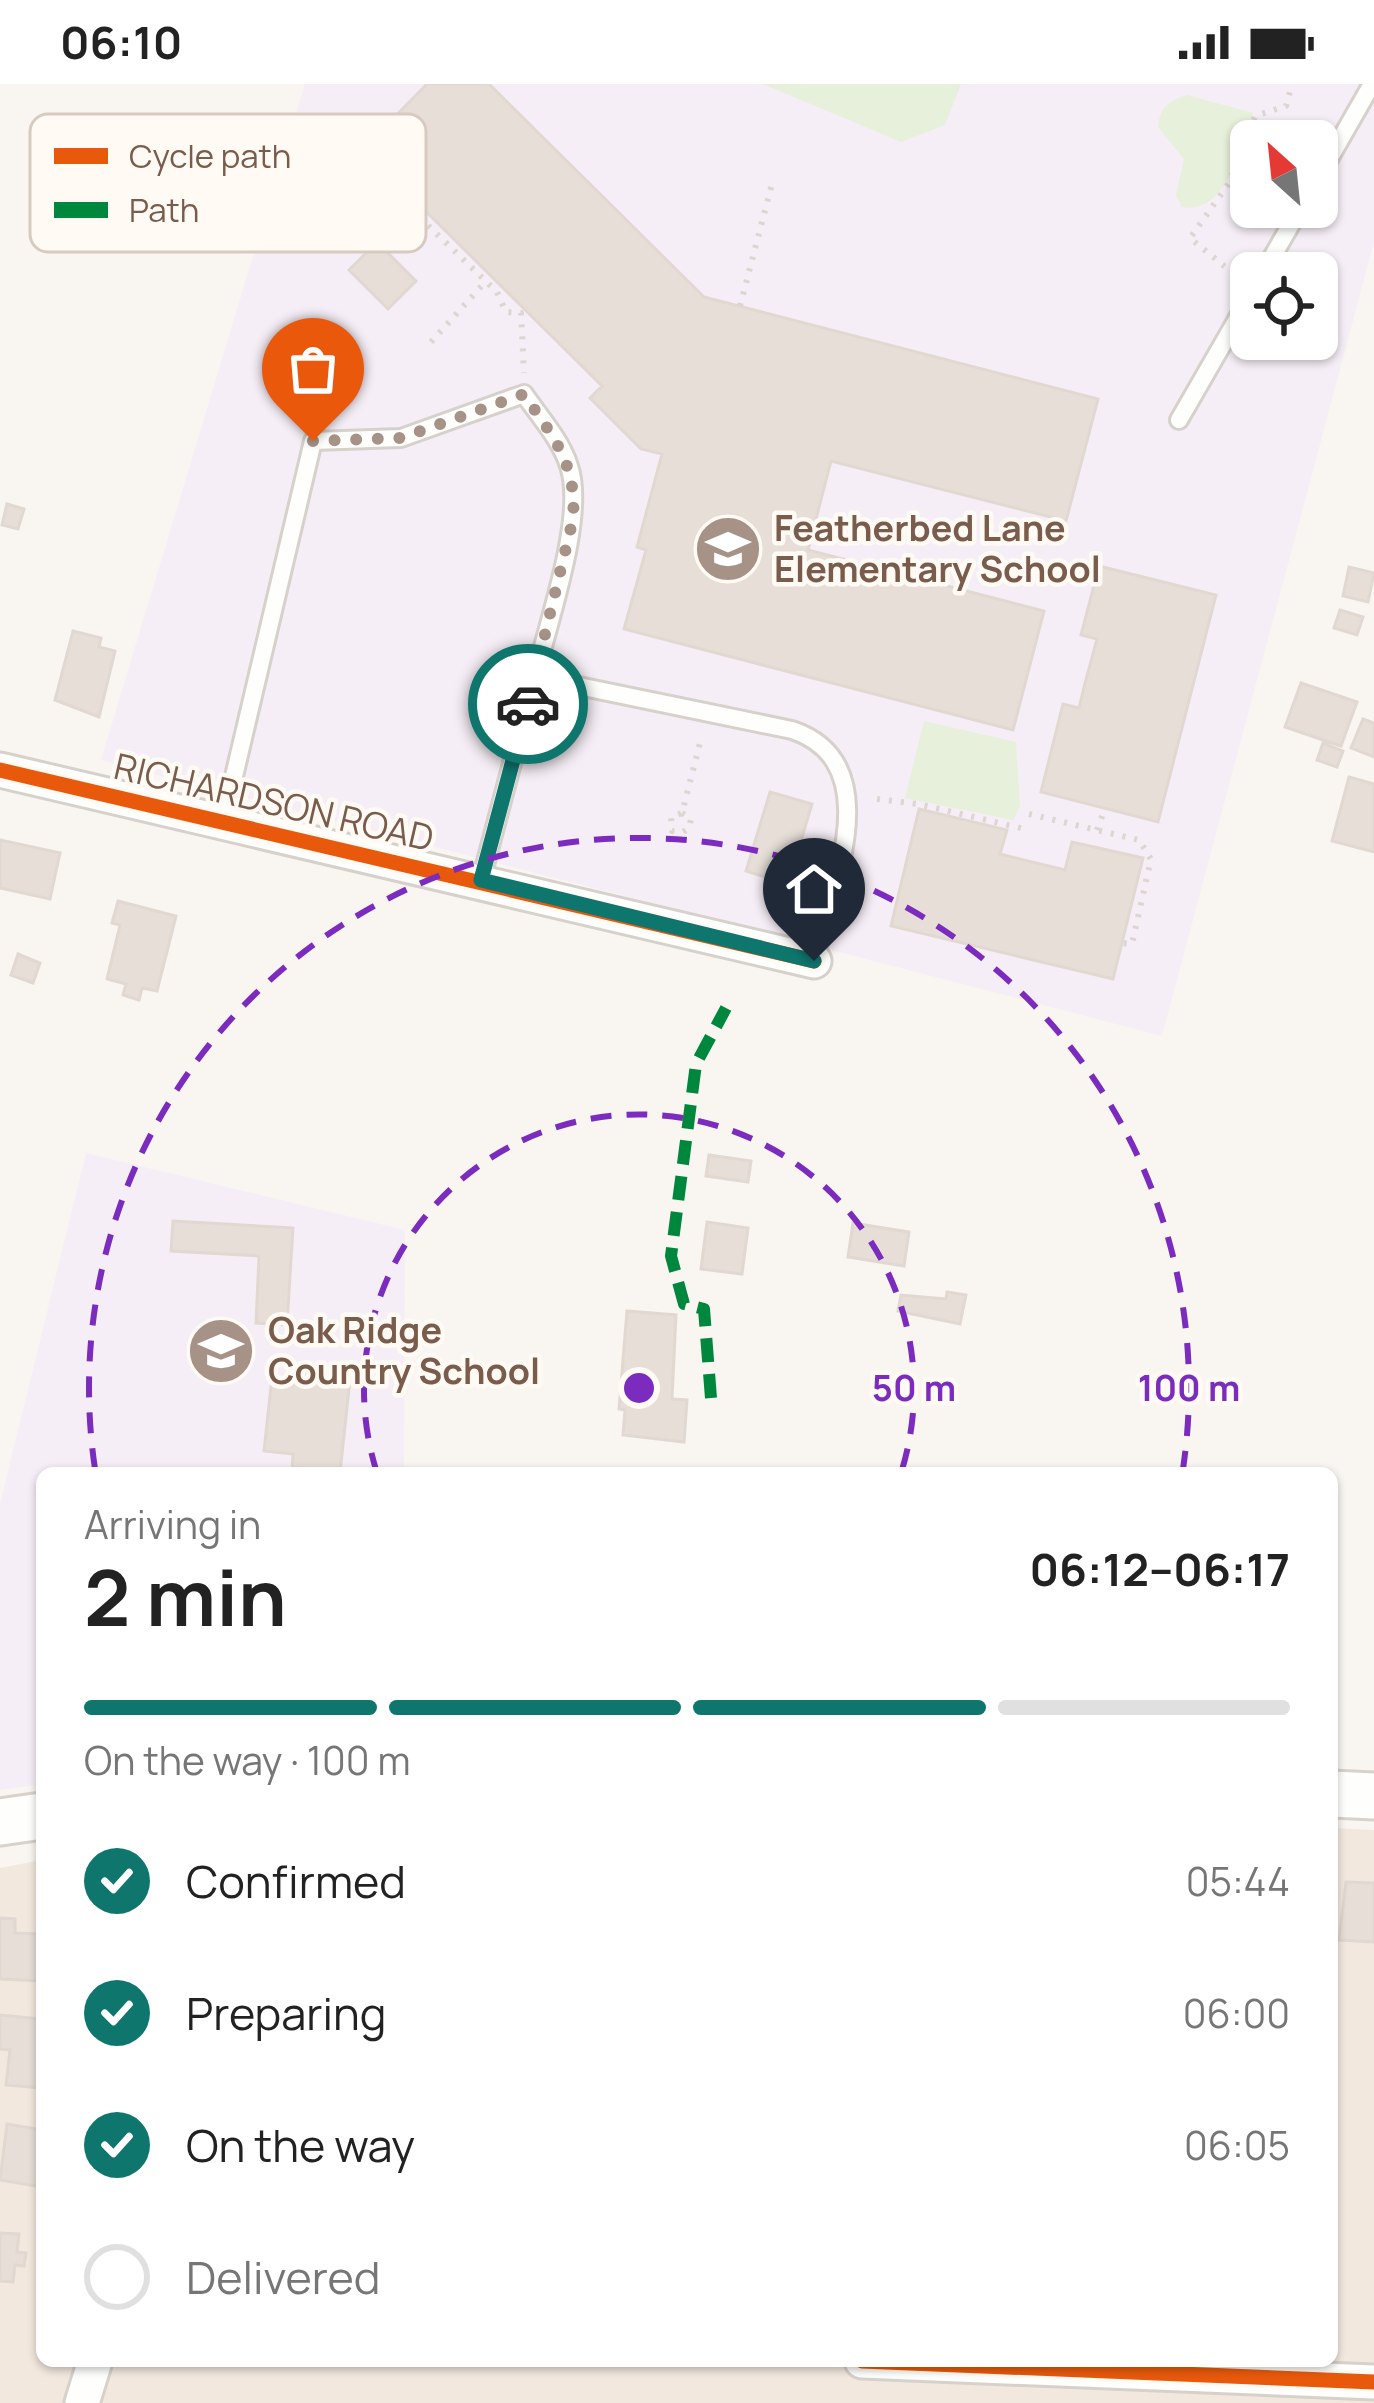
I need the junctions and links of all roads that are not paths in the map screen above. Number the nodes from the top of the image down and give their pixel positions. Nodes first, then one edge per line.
1 (1372, 84) edge
2 (1338, 143) edge
3 (1230, 331) edge
4 (1179, 420) dead end
5 (535, 676) junction
6 (0, 770) edge
7 (223, 823) junction
8 (481, 880) junction
9 (814, 961) joint
10 (1338, 1794) edge
11 (1374, 1796) edge
12 (36, 1817) edge
13 (0, 1822) edge
14 (93, 2367) edge
15 (1008, 2367) edge
16 (1374, 2382) edge
17 (82, 2403) edge

1 - 2 lane
3 - 4 lane
5 - 7 lane
5 - 8 lane
5 - 9 lane
6 - 7 street, RICHARDSON ROAD
7 - 8 street, RICHARDSON ROAD
8 - 9 street, RICHARDSON ROAD
10 - 11 main road
12 - 13 main road
14 - 17 street
15 - 16 street

